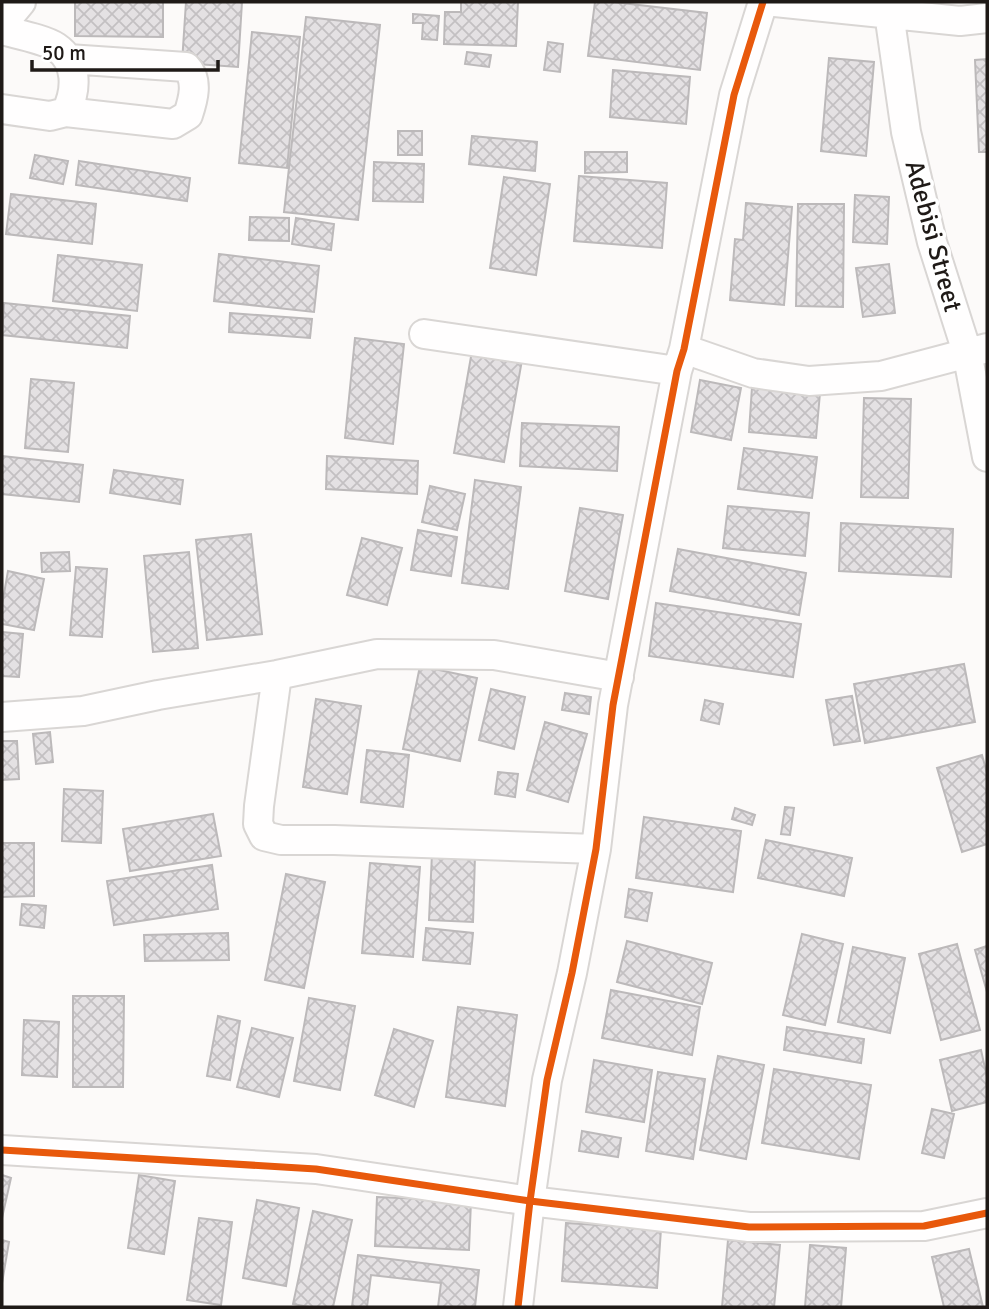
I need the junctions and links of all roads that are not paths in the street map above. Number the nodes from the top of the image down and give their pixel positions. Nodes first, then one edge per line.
1 (21, 2) edge
2 (763, 2) edge
3 (775, 2) edge
4 (889, 13) junction
5 (987, 18) edge
6 (2, 28) edge
7 (68, 59) junction
8 (2, 109) edge
9 (65, 112) junction
10 (424, 334) dead end
11 (977, 350) edge
12 (680, 360) junction
13 (987, 457) edge
14 (277, 675) junction
15 (620, 677) junction
16 (2, 717) edge
17 (596, 849) junction
18 (2, 1150) edge
19 (530, 1201) junction
20 (987, 1213) edge
21 (519, 1307) edge

1 - 6 street
2 - 12 street
3 - 4 street
4 - 5 street
4 - 11 street, Adebisi Street
6 - 7 street
7 - 9 street
7 - 9 street
8 - 9 street
10 - 12 street
11 - 12 street
11 - 13 street, Adebisi Street
12 - 15 street
14 - 15 street
14 - 16 street
14 - 17 street
15 - 17 street
17 - 19 street
18 - 19 street
19 - 20 street
19 - 21 street

